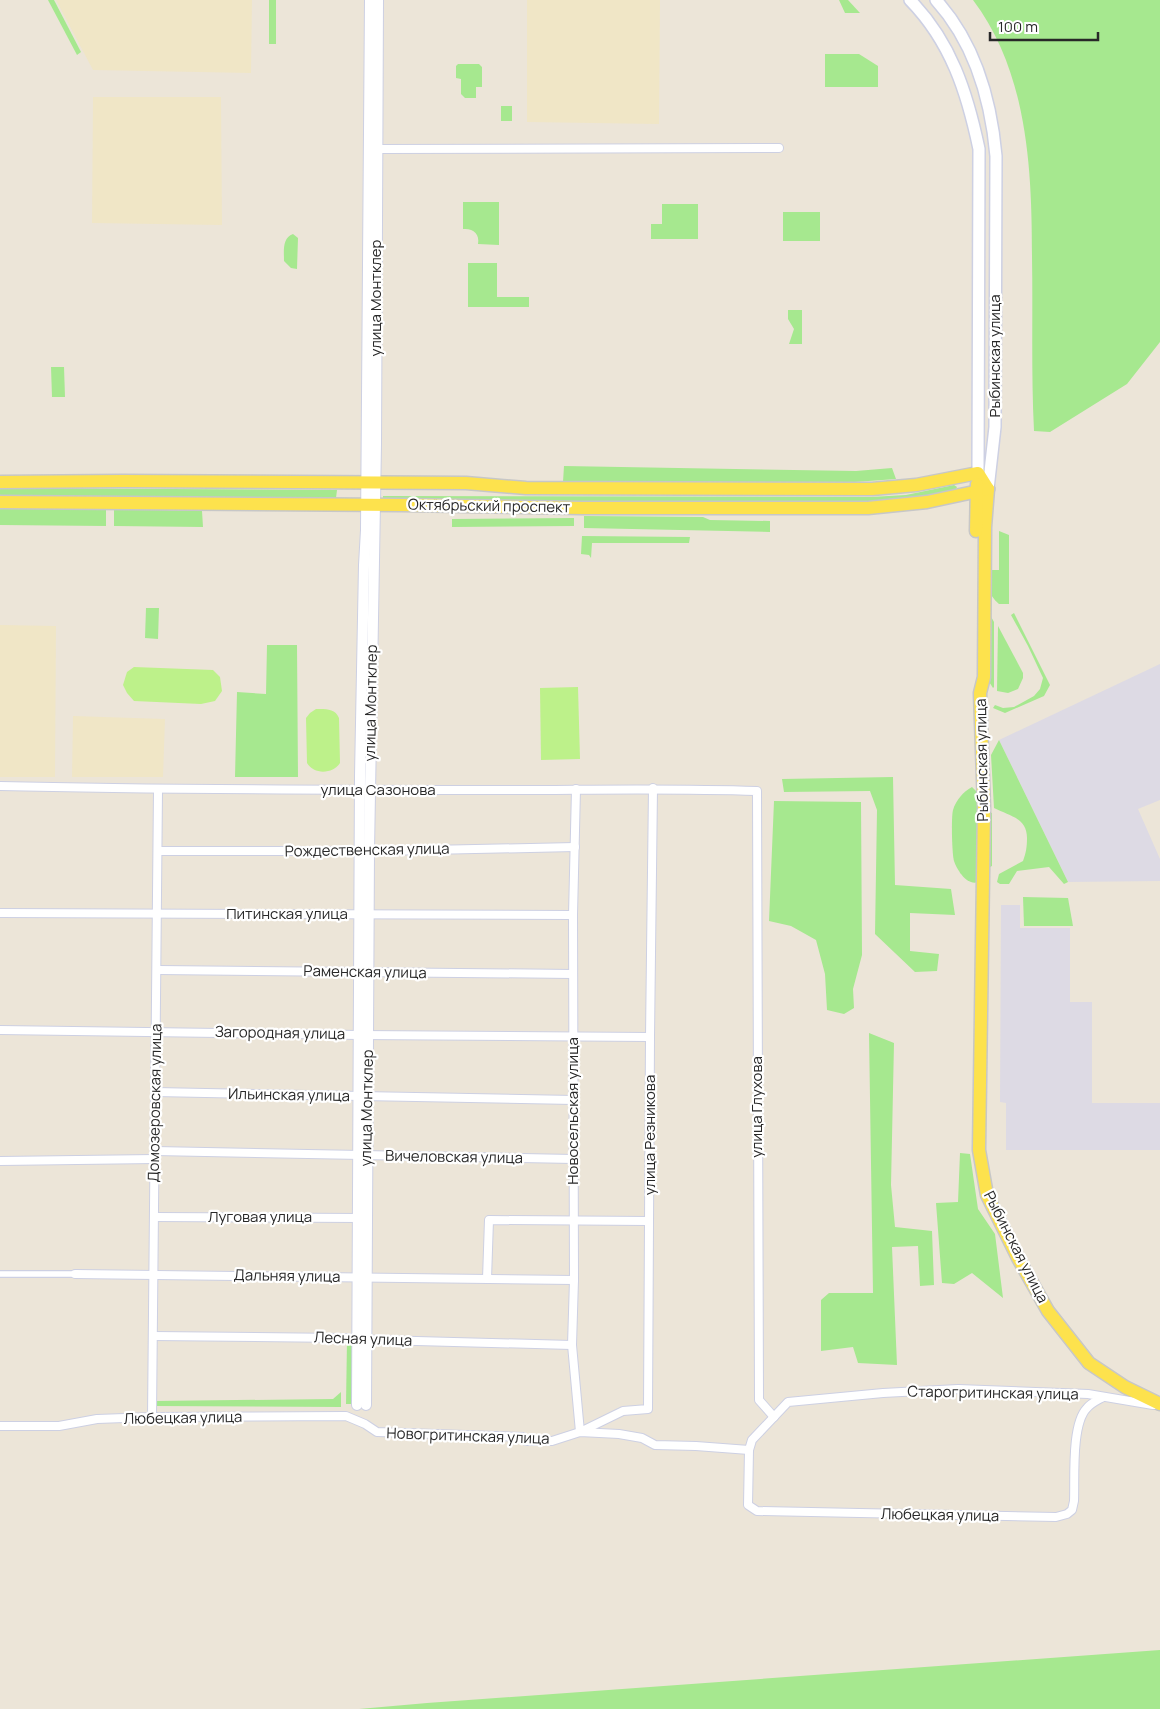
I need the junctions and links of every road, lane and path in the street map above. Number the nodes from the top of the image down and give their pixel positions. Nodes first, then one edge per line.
1 (370, 0) edge
2 (378, 0) edge
3 (910, 0) edge
4 (936, 0) edge
5 (779, 148) dead end
6 (377, 149) junction
7 (978, 473) junction
8 (0, 482) edge
9 (371, 483) junction
10 (982, 490) junction
11 (0, 502) edge
12 (370, 505) junction
13 (0, 786) edge
14 (653, 788) junction
15 (158, 790) junction
16 (365, 790) junction
17 (576, 790) junction
18 (757, 791) joint
19 (575, 847) junction
20 (158, 851) junction
21 (364, 851) junction
22 (0, 913) edge
23 (364, 914) junction
24 (573, 914) junction
25 (158, 915) junction
26 (158, 970) junction
27 (364, 972) junction
28 (573, 974) junction
29 (0, 1030) edge
30 (156, 1031) junction
31 (364, 1035) junction
32 (573, 1036) junction
33 (650, 1037) junction
34 (155, 1092) junction
35 (363, 1096) junction
36 (574, 1100) junction
37 (155, 1155) junction
38 (362, 1155) junction
39 (574, 1159) junction
40 (0, 1161) edge
41 (154, 1216) junction
42 (362, 1218) junction
43 (574, 1220) junction
44 (650, 1221) junction
45 (0, 1274) edge
46 (75, 1274) joint
47 (153, 1274) junction
48 (362, 1278) junction
49 (487, 1280) junction
50 (574, 1280) junction
51 (153, 1336) junction
52 (362, 1339) junction
53 (572, 1345) junction
54 (1103, 1397) junction
55 (362, 1405) joint
56 (1160, 1405) edge
57 (346, 1416) junction
58 (152, 1417) junction
59 (774, 1417) junction
60 (365, 1424) joint
61 (0, 1426) edge
62 (580, 1432) junction
63 (752, 1440) joint
64 (749, 1450) junction

1 - 9 street, улица Монтклер
2 - 6 street, улица Монтклер
3 - 7 main road
4 - 10 main road, Рыбинская улица
5 - 6 street
6 - 9 street, улица Монтклер
7 - 9 main road, Октябрьский проспект
7 - 10 main road
8 - 9 main road, Октябрьский проспект
9 - 12 street, улица Монтклер
10 - 12 main road, Октябрьский проспект
10 - 56 main road, Рыбинская улица
11 - 12 main road, Октябрьский проспект
12 - 16 street, улица Монтклер
13 - 15 street, улица Сазонова
14 - 17 street, улица Сазонова
14 - 18 street, улица Сазонова
14 - 33 street, улица Резникова
15 - 16 street, улица Сазонова
15 - 20 street, Домозеровская улица
16 - 17 street, улица Сазонова
16 - 21 street, улица Монтклер
17 - 19 street, Новосельская улица
18 - 59 street, улица Глухова
19 - 21 street, Рождественская улица
19 - 24 street, Новосельская улица
20 - 21 street, Рождественская улица
20 - 25 street, Домозеровская улица
21 - 23 street, улица Монтклер
22 - 25 street, Питинская улица
23 - 24 street, Питинская улица
23 - 25 street, Питинская улица
23 - 27 street, улица Монтклер
24 - 28 street, Новосельская улица
25 - 26 street, Домозеровская улица
26 - 27 street, Раменская улица
26 - 30 street, Домозеровская улица
27 - 28 street, Раменская улица
27 - 31 street, улица Монтклер
28 - 32 street, Новосельская улица
29 - 30 street, Загородная улица
30 - 31 street, Загородная улица
30 - 34 street, Домозеровская улица
31 - 32 street, Загородная улица
31 - 35 street, улица Монтклер
32 - 33 street, Загородная улица
32 - 36 street, Новосельская улица
33 - 44 street, улица Резникова
34 - 35 street, Ильинская улица
34 - 37 street, Домозеровская улица
35 - 36 street, Ильинская улица
35 - 38 street, улица Монтклер
36 - 39 street, Новосельская улица
37 - 38 street, Вичеловская улица
37 - 40 street, Вичеловская улица
37 - 41 street, Домозеровская улица
38 - 39 street, Вичеловская улица
38 - 42 street, улица Монтклер
39 - 43 street, Новосельская улица
41 - 42 street, Луговая улица
41 - 47 street, Домозеровская улица
42 - 48 street, улица Монтклер
43 - 44 street
43 - 49 street
43 - 50 street, Новосельская улица
44 - 62 street, улица Резникова
45 - 46 street, Дальняя улица
46 - 47 street, Дальняя улица
47 - 48 street, Дальняя улица
47 - 51 street, Домозеровская улица
48 - 49 street, Дальняя улица
48 - 52 street, улица Монтклер
49 - 50 street, Дальняя улица
50 - 53 street, Новосельская улица
51 - 52 street, Лесная улица
51 - 58 street, Домозеровская улица
52 - 53 street, Лесная улица
52 - 55 street, улица Монтклер
53 - 62 street, Новосельская улица
54 - 56 street, Старогритинская улица
54 - 59 street, Старогритинская улица
54 - 64 street, Любецкая улица
55 - 57 street
57 - 58 street, Любецкая улица
57 - 60 street, Любецкая улица
58 - 61 street, Любецкая улица
59 - 63 street, Старогритинская улица
60 - 62 street, Новогритинская улица
62 - 64 street, Новогритинская улица
63 - 64 street, Любецкая улица

